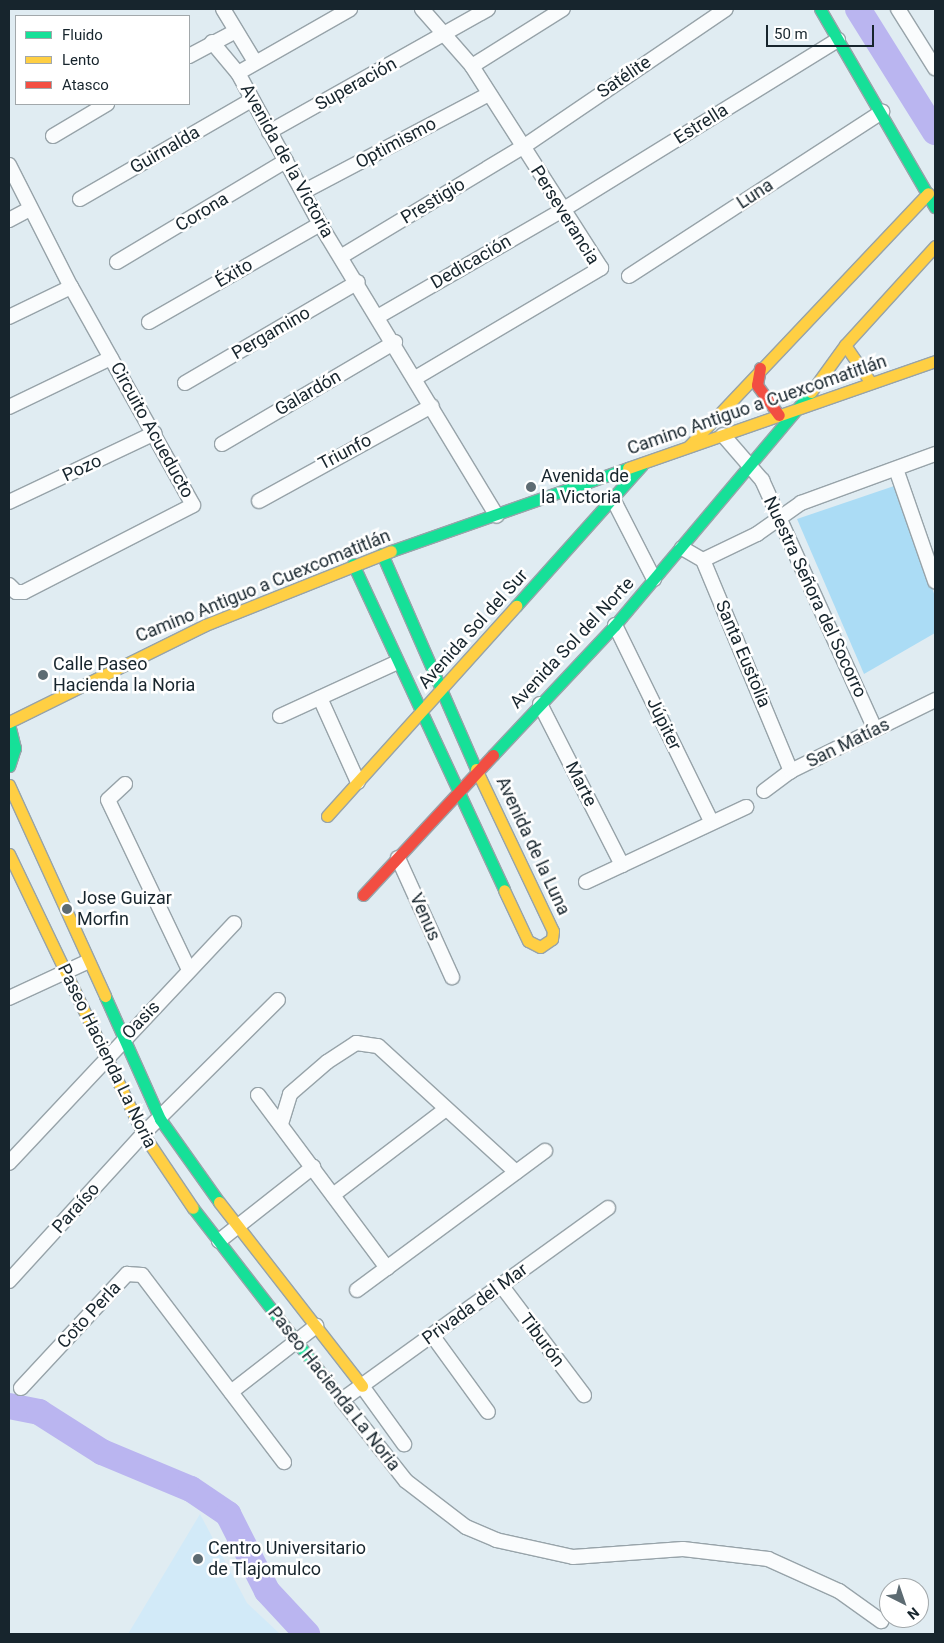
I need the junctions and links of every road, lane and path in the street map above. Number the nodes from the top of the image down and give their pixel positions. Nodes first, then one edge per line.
1 (223, 9) edge
2 (350, 9) edge
3 (422, 9) edge
4 (488, 9) edge
5 (562, 9) edge
6 (726, 9) edge
7 (820, 9) edge
8 (898, 9) edge
9 (236, 31) junction
10 (444, 37) junction
11 (838, 40) junction
12 (212, 42) junction
13 (190, 55) edge
14 (254, 60) junction
15 (472, 66) junction
16 (935, 68) edge
17 (238, 73) junction
18 (489, 94) junction
19 (250, 101) junction
20 (105, 105) edge
21 (882, 112) junction
22 (269, 132) junction
23 (53, 136) dead end
24 (523, 146) junction
25 (286, 161) junction
26 (9, 165) edge
27 (303, 192) junction
28 (928, 193) junction
29 (80, 199) dead end
30 (935, 208) edge
31 (30, 209) junction
32 (564, 209) junction
33 (9, 220) edge
34 (320, 224) junction
35 (935, 246) edge
36 (342, 256) junction
37 (117, 262) dead end
38 (629, 276) dead end
39 (358, 282) junction
40 (71, 287) junction
41 (379, 316) junction
42 (9, 317) edge
43 (149, 322) dead end
44 (395, 342) junction
45 (845, 345) junction
46 (111, 358) junction
47 (935, 361) edge
48 (760, 368) junction
49 (417, 377) junction
50 (871, 382) junction
51 (185, 383) dead end
52 (432, 406) junction
53 (9, 407) edge
54 (799, 408) junction
55 (780, 415) junction
56 (155, 433) junction
57 (723, 435) junction
58 (222, 444) dead end
59 (688, 447) junction
60 (935, 454) edge
61 (643, 464) junction
62 (751, 466) junction
63 (896, 469) junction
64 (614, 499) junction
65 (259, 501) dead end
66 (9, 502) edge
67 (497, 516) junction
68 (778, 517) junction
69 (682, 548) junction
70 (382, 554) junction
71 (703, 560) junction
72 (353, 564) junction
73 (654, 579) junction
74 (935, 581) edge
75 (12, 588) edge
76 (615, 625) junction
77 (396, 663) junction
78 (440, 692) junction
79 (320, 698) junction
80 (935, 700) edge
81 (540, 704) junction
82 (422, 712) junction
83 (280, 716) dead end
84 (9, 723) edge
85 (875, 729) junction
86 (9, 766) edge
87 (479, 770) junction
88 (791, 771) junction
89 (358, 782) junction
90 (125, 784) dead end
91 (9, 785) edge
92 (764, 791) dead end
93 (460, 795) junction
94 (746, 807) dead end
95 (327, 816) dead end
96 (712, 823) junction
97 (9, 854) edge
98 (398, 858) junction
99 (622, 865) junction
100 (586, 882) dead end
101 (535, 892) junction
102 (363, 895) dead end
103 (509, 902) junction
104 (234, 923) dead end
105 (87, 962) junction
106 (189, 970) junction
107 (66, 972) junction
108 (452, 977) dead end
109 (9, 998) edge
110 (278, 1000) dead end
111 (123, 1039) junction
112 (108, 1056) junction
113 (258, 1095) dead end
114 (446, 1109) junction
115 (160, 1119) junction
116 (280, 1124) junction
117 (143, 1134) junction
118 (545, 1151) dead end
119 (9, 1163) edge
120 (313, 1168) junction
121 (516, 1172) junction
122 (333, 1195) junction
123 (608, 1208) dead end
124 (237, 1226) junction
125 (219, 1242) junction
126 (387, 1268) junction
127 (9, 1282) edge
128 (501, 1285) junction
129 (357, 1290) dead end
130 (316, 1326) junction
131 (432, 1335) junction
132 (296, 1341) junction
133 (362, 1386) junction
134 (21, 1388) dead end
135 (231, 1392) junction
136 (584, 1395) dead end
137 (342, 1400) junction
138 (488, 1412) dead end
139 (404, 1444) dead end
140 (284, 1462) dead end
141 (879, 1619) edge

1 - 9 street, Avenida de la Victoria
2 - 14 street
3 - 10 street, Perseverancia
4 - 10 street, Superación
5 - 15 street
6 - 24 street, Satélite
7 - 11 street
8 - 16 street
9 - 12 street
9 - 14 street, Avenida de la Victoria
10 - 15 street, Perseverancia
10 - 22 street, Superación
11 - 21 street
11 - 32 street, Estrella
12 - 13 street
12 - 17 street, Avenida de la Victoria
14 - 17 street
15 - 18 street, Perseverancia
17 - 19 street, Avenida de la Victoria
18 - 24 street, Perseverancia
18 - 27 street, Optimismo
19 - 22 street, Avenida de la Victoria
19 - 29 street, Guirnalda
20 - 23 street
21 - 28 street
21 - 38 street, Luna
22 - 25 street, Avenida de la Victoria
24 - 32 street, Perseverancia
24 - 36 street, Prestigio
25 - 27 street, Avenida de la Victoria
25 - 37 street, Corona
26 - 31 street, Circuito Acueducto
27 - 34 street, Avenida de la Victoria
28 - 30 street
28 - 48 street
31 - 33 street
31 - 40 street, Circuito Acueducto
32 - 41 street, Dedicación
32 - 49 street, Perseverancia
34 - 36 street, Avenida de la Victoria
34 - 43 street, Éxito
35 - 45 street, Avenida Sol del Norte
36 - 39 street, Avenida de la Victoria
39 - 41 street, Avenida de la Victoria
39 - 51 street, Pergamino
40 - 42 street
40 - 46 street, Circuito Acueducto
41 - 44 street, Avenida de la Victoria
44 - 49 street, Avenida de la Victoria
44 - 58 street, Galardón
45 - 50 street
45 - 54 street, Avenida Sol del Norte
46 - 53 street
46 - 56 street, Circuito Acueducto
47 - 50 street, Camino Antiguo a Cuexcomatitlán
48 - 55 street
48 - 59 street
49 - 52 street, Avenida de la Victoria
50 - 54 street, Camino Antiguo a Cuexcomatitlán
52 - 65 street, Triunfo
52 - 67 street, Avenida de la Victoria
54 - 55 street, Camino Antiguo a Cuexcomatitlán
54 - 62 street, Avenida Sol del Norte
55 - 57 street, Camino Antiguo a Cuexcomatitlán
56 - 66 street, Pozo
56 - 75 street, Circuito Acueducto
57 - 59 street, Camino Antiguo a Cuexcomatitlán
57 - 62 street, Nuestra Señora del Socorro
59 - 61 street, Camino Antiguo a Cuexcomatitlán
60 - 63 street
61 - 64 street, Avenida Sol del Sur
61 - 67 street, Camino Antiguo a Cuexcomatitlán
62 - 68 street, Nuestra Señora del Socorro
62 - 69 street, Avenida Sol del Norte
63 - 68 street
63 - 74 street
64 - 73 street
64 - 78 street, Avenida Sol del Sur
67 - 70 street, Camino Antiguo a Cuexcomatitlán
68 - 71 street
68 - 85 street, Nuestra Señora del Socorro
69 - 71 street
69 - 73 street, Avenida Sol del Norte
70 - 72 street, Camino Antiguo a Cuexcomatitlán
70 - 78 street, Avenida de la Luna
71 - 88 street, Santa Eustolia
72 - 77 street, Avenida de la Luna
72 - 84 street, Camino Antiguo a Cuexcomatitlán
73 - 76 street, Avenida Sol del Norte
76 - 81 street, Avenida Sol del Norte
76 - 96 street, Júpiter
77 - 79 street
77 - 82 street, Avenida de la Luna
78 - 82 street, Avenida Sol del Sur
78 - 87 street, Avenida de la Luna
79 - 83 street
79 - 89 street
80 - 85 street, San Matías
81 - 87 street, Avenida Sol del Norte
81 - 99 street, Marte
82 - 89 street, Avenida Sol del Sur
82 - 93 street, Avenida de la Luna
84 - 86 street
85 - 88 street, San Matías
87 - 93 street, Avenida Sol del Norte
87 - 101 street, Avenida de la Luna
88 - 92 street, San Matías
89 - 95 street, Avenida Sol del Sur
90 - 106 street
91 - 105 street, Paseo Hacienda La Noria
93 - 98 street, Avenida Sol del Norte
93 - 103 street, Avenida de la Luna
94 - 96 street
96 - 99 street
97 - 107 street, Paseo Hacienda La Noria
98 - 102 street, Avenida Sol del Norte
98 - 108 street, Venus
99 - 100 street
101 - 103 street
101 - 103 street, Avenida de la Luna
104 - 106 street, Oasis
105 - 107 street
105 - 111 street, Paseo Hacienda La Noria
106 - 111 street, Oasis
107 - 109 street
107 - 112 street, Paseo Hacienda La Noria
110 - 115 street
111 - 112 street, Oasis
111 - 115 street, Paseo Hacienda La Noria
112 - 117 street, Paseo Hacienda La Noria
112 - 119 street, Oasis
113 - 116 street
114 - 116 street
114 - 121 street
114 - 122 street
115 - 117 street, Paraíso
115 - 124 street, Paseo Hacienda La Noria
116 - 120 street
117 - 125 street, Paseo Hacienda La Noria
117 - 127 street, Paraíso
118 - 121 street
120 - 122 street
120 - 124 street
121 - 126 street
122 - 126 street
123 - 128 street, Privada del Mar
124 - 125 street
124 - 130 street, Paseo Hacienda La Noria
125 - 132 street, Paseo Hacienda La Noria
126 - 129 street
128 - 131 street, Privada del Mar
128 - 136 street, Tiburón
130 - 132 street
130 - 133 street, Paseo Hacienda La Noria
131 - 133 street, Privada del Mar
131 - 138 street
132 - 135 street
132 - 137 street, Paseo Hacienda La Noria
133 - 137 street, Privada del Mar
133 - 139 street, Paseo Hacienda La Noria
134 - 135 street, Coto Perla
135 - 140 street, Coto Perla
137 - 141 street, Paseo Hacienda La Noria

